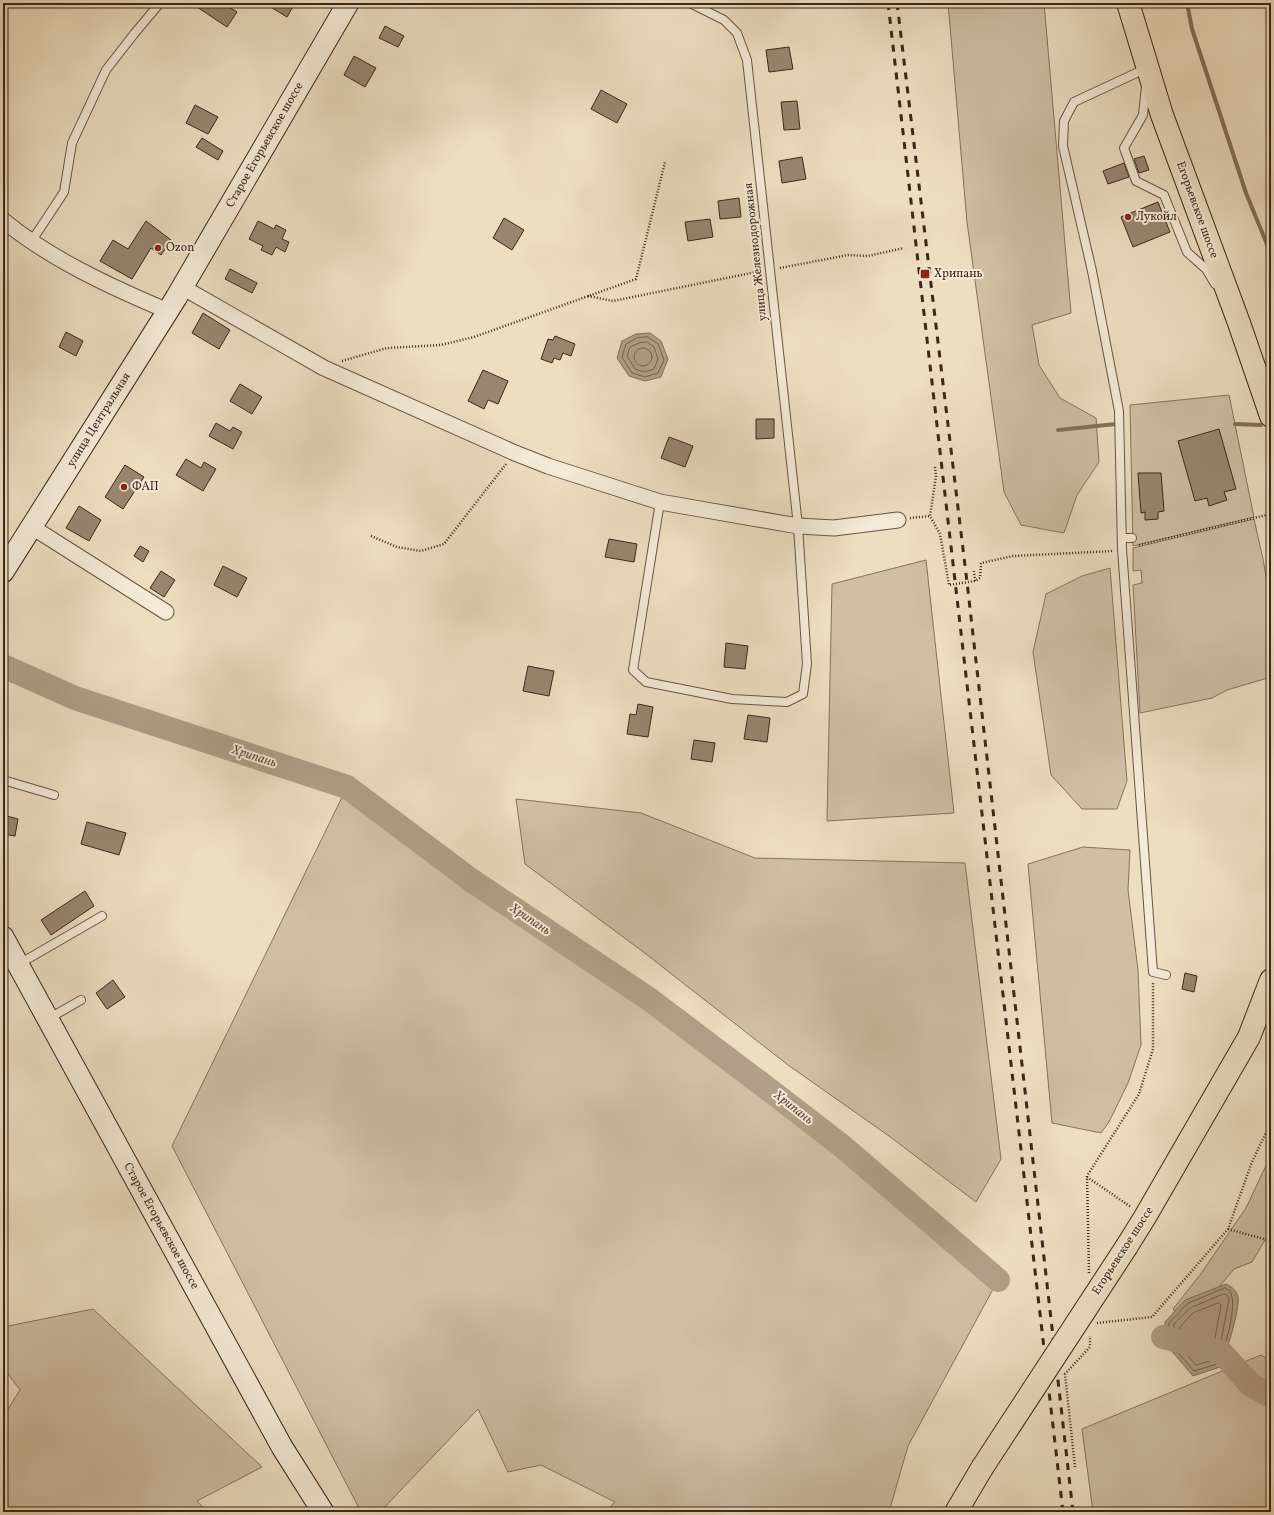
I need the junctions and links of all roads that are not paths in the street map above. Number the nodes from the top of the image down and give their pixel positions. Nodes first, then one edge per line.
1 (160, 3) edge
2 (348, 3) edge
3 (690, 3) edge
4 (1129, 7) edge
5 (1148, 68) junction
6 (3, 220) edge
7 (30, 242) junction
8 (182, 287) junction
9 (168, 311) junction
10 (1239, 323) junction
11 (1271, 416) edge
12 (660, 502) junction
13 (898, 520) road end
14 (798, 526) junction
15 (32, 527) junction
16 (1122, 538) junction
17 (1132, 538) dead end
18 (3, 572) edge
19 (166, 612) dead end
20 (3, 780) edge
21 (54, 795) dead end
22 (102, 916) dead end
23 (3, 936) edge
24 (18, 964) junction
25 (1166, 975) dead end
26 (1271, 980) edge
27 (81, 1000) dead end
28 (48, 1019) junction
29 (323, 1512) edge
30 (956, 1512) edge

1 - 7 lane
2 - 8 main road, Старое Егорьевское шоссе
3 - 14 lane, улица Железнодорожная
4 - 5 lane
5 - 10 main road, Егорьевское шоссе
5 - 10 lane
5 - 16 lane
6 - 7 street
7 - 9 street
8 - 9 main road, улица Центральная
8 - 12 street
9 - 15 main road, улица Центральная
10 - 11 main road, Егорьевское шоссе
12 - 14 street
12 - 14 lane, улица Железнодорожная
13 - 14 street
15 - 18 main road, улица Центральная
15 - 19 street
16 - 17 lane
16 - 25 lane
20 - 21 lane
22 - 24 lane
23 - 24 main road, Старое Егорьевское шоссе
24 - 28 main road, Старое Егорьевское шоссе
26 - 30 main road, Егорьевское шоссе, bridge
27 - 28 lane
28 - 29 main road, Старое Егорьевское шоссе

